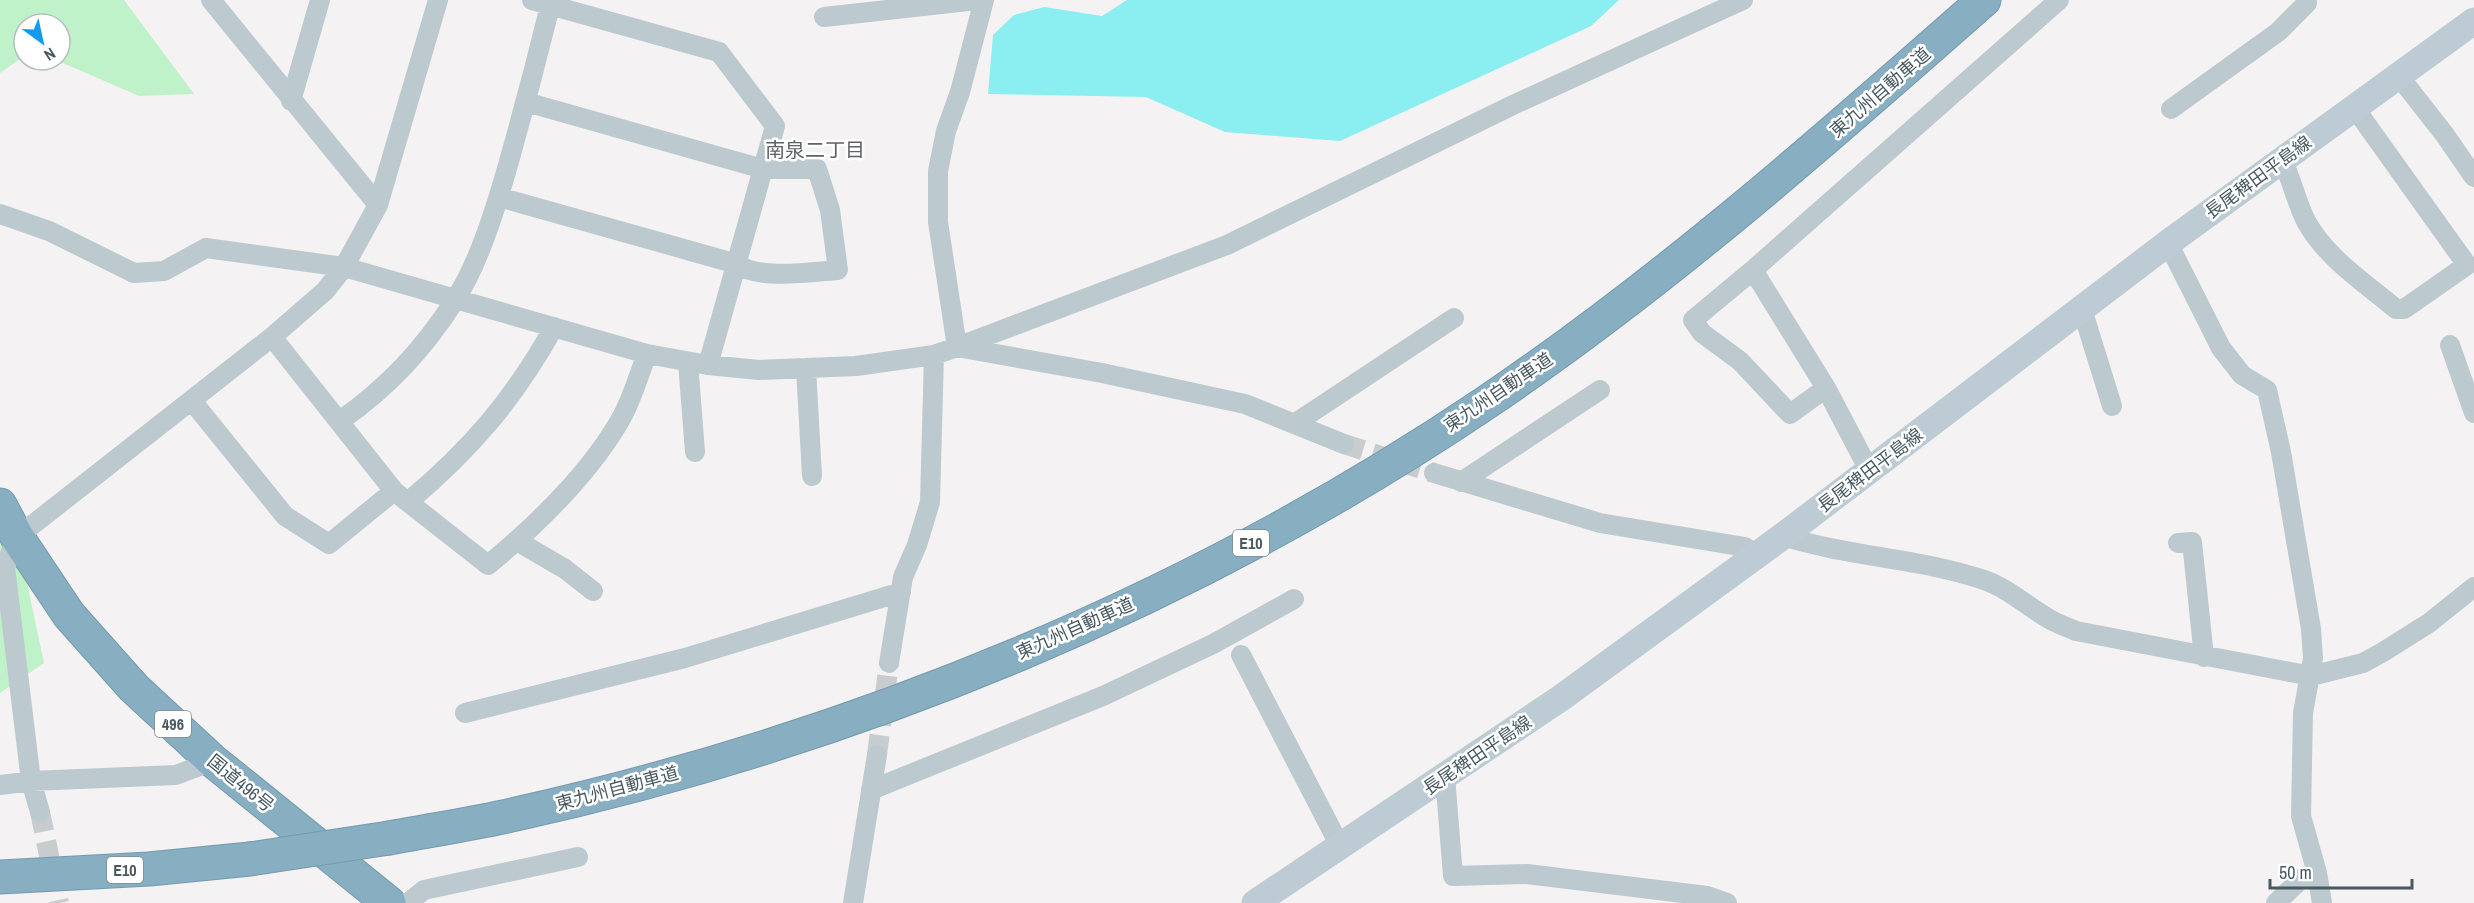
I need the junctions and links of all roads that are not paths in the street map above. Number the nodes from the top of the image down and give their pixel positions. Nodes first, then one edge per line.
1 (212, 0) edge
2 (320, 0) edge
3 (438, 0) edge
4 (977, 0) edge
5 (984, 0) edge
6 (1743, 0) edge
7 (1984, 0) edge
8 (2059, 0) edge
9 (2310, 1) edge
10 (541, 3) edge
11 (824, 17) dead end
12 (2474, 21) edge
13 (2398, 75) junction
14 (291, 101) junction
15 (526, 102) junction
16 (2354, 107) junction
17 (2171, 109) dead end
18 (2282, 160) junction
19 (763, 169) junction
20 (2474, 177) edge
21 (499, 196) junction
22 (378, 206) junction
23 (0, 214) edge
24 (2168, 243) junction
25 (737, 264) junction
26 (344, 267) junction
27 (1753, 270) junction
28 (456, 298) junction
29 (2082, 309) junction
30 (1454, 318) dead end
31 (554, 327) junction
32 (272, 337) junction
33 (2450, 345) dead end
34 (957, 347) junction
35 (647, 354) junction
36 (934, 355) junction
37 (688, 362) junction
38 (708, 365) junction
39 (806, 368) junction
40 (1826, 388) junction
41 (1600, 390) dead end
42 (192, 401) junction
43 (2112, 406) dead end
44 (2474, 413) edge
45 (340, 421) junction
46 (1294, 424) junction
47 (1344, 444) tunnel mouth
48 (694, 452) dead end
49 (1869, 470) junction
50 (1434, 473) tunnel mouth
51 (812, 476) dead end
52 (1461, 482) junction
53 (401, 497) junction
54 (0, 505) edge
55 (1783, 536) junction
56 (17, 537) junction
57 (517, 542) junction
58 (2193, 542) dead end
59 (1756, 556) junction
60 (2474, 587) edge
61 (592, 591) dead end
62 (901, 592) junction
63 (1294, 599) dead end
64 (1240, 655) dead end
65 (2204, 657) junction
66 (889, 663) tunnel mouth
67 (2311, 676) junction
68 (465, 712) dead end
69 (877, 755) tunnel mouth
70 (213, 761) junction
71 (1445, 776) junction
72 (31, 781) junction
73 (0, 785) edge
74 (871, 790) junction
75 (40, 812) tunnel mouth
76 (1340, 846) junction
77 (578, 857) dead end
78 (2317, 873) junction
79 (0, 877) edge
80 (389, 903) edge
81 (408, 903) edge
82 (853, 903) edge
83 (1256, 903) edge
84 (1726, 903) edge
85 (2276, 903) edge
86 (2322, 903) edge

1 - 14 street
2 - 14 street
3 - 22 street
4 - 11 street
5 - 34 street
6 - 34 street
7 - 79 highway, 東九州自動車道 / E10, bridge
8 - 27 street
9 - 17 street
10 - 15 street
10 - 19 street
12 - 13 main road, 長尾稗田平島線
13 - 16 main road, 長尾稗田平島線
13 - 20 street
14 - 22 street
15 - 19 street
15 - 21 street
16 - 18 main road, 長尾稗田平島線
16 - 18 street
18 - 24 main road, 長尾稗田平島線
19 - 25 street
19 - 25 street
21 - 25 street
21 - 28 street
22 - 26 street
23 - 26 street
24 - 29 main road, 長尾稗田平島線
24 - 67 street
25 - 38 street
26 - 28 street
26 - 32 street
27 - 40 street
27 - 40 street
28 - 31 street
28 - 45 street
29 - 43 street
29 - 49 main road, 長尾稗田平島線
30 - 46 street
31 - 35 street
31 - 53 street
32 - 42 street
32 - 45 street
33 - 44 street
34 - 36 street
34 - 46 street
35 - 37 street
35 - 57 street
36 - 39 street
36 - 62 street
37 - 38 street
37 - 48 street
38 - 39 street
39 - 51 street
40 - 49 street
41 - 52 street
42 - 53 street
42 - 56 street
45 - 53 street
46 - 47 street
49 - 55 main road, 長尾稗田平島線
50 - 52 street
52 - 59 street
53 - 57 street
54 - 56 highway, 国道496号 / 496
55 - 59 main road, 長尾稗田平島線
55 - 65 street
56 - 70 highway, 国道496号 / 496
56 - 72 street
57 - 61 street
58 - 65 street
59 - 71 main road, 長尾稗田平島線
60 - 67 street
62 - 66 street
62 - 68 street
63 - 74 street
64 - 76 street
65 - 67 street
67 - 78 street
69 - 74 street
70 - 72 street
70 - 80 highway, 国道496号 / 496
71 - 76 main road, 長尾稗田平島線
71 - 84 street
72 - 73 street
72 - 75 street
74 - 82 street
76 - 83 main road, 長尾稗田平島線
77 - 81 street
78 - 85 street
78 - 86 street

